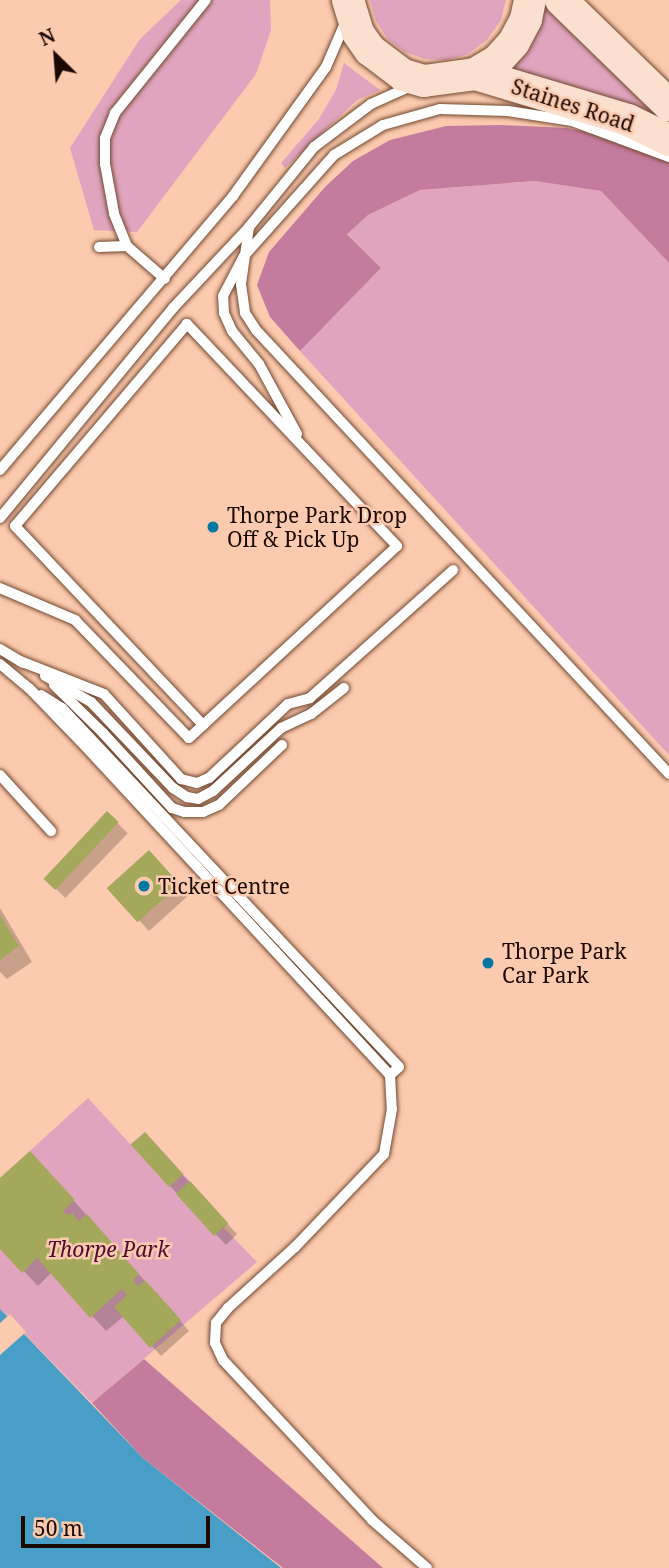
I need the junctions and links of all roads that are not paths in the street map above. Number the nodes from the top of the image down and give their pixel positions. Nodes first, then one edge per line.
1 (206, 0) edge
2 (530, 0) edge
3 (561, 0) edge
4 (349, 7) edge
5 (475, 74) junction
6 (424, 80) junction
7 (669, 105) edge
8 (669, 140) edge
9 (669, 157) edge
10 (248, 227) junction
11 (127, 246) junction
12 (99, 247) dead end
13 (244, 256) junction
14 (165, 279) junction
15 (303, 447) junction
16 (0, 470) edge
17 (0, 517) edge
18 (453, 570) dead end
19 (0, 588) edge
20 (0, 649) edge
21 (19, 661) junction
22 (0, 664) edge
23 (44, 676) junction
24 (29, 688) junction
25 (344, 688) dead end
26 (203, 725) junction
27 (282, 745) dead end
28 (669, 774) edge
29 (0, 775) edge
30 (51, 831) dead end
31 (390, 1075) junction
32 (428, 1568) edge

1 - 11 lane
2 - 5 main road
3 - 7 main road, Staines Road
4 - 6 main road
4 - 14 lane
5 - 6 main road
5 - 8 main road, Staines Road
6 - 10 lane
9 - 13 lane
10 - 13 lane
10 - 17 lane
11 - 12 lane
11 - 14 lane
13 - 15 lane
13 - 28 lane
14 - 16 lane
15 - 26 lane
15 - 26 lane
18 - 21 lane
19 - 26 lane
20 - 21 lane
21 - 23 lane
22 - 24 lane
23 - 25 lane
23 - 27 lane
24 - 31 lane
24 - 31 lane
29 - 30 lane
31 - 32 lane

